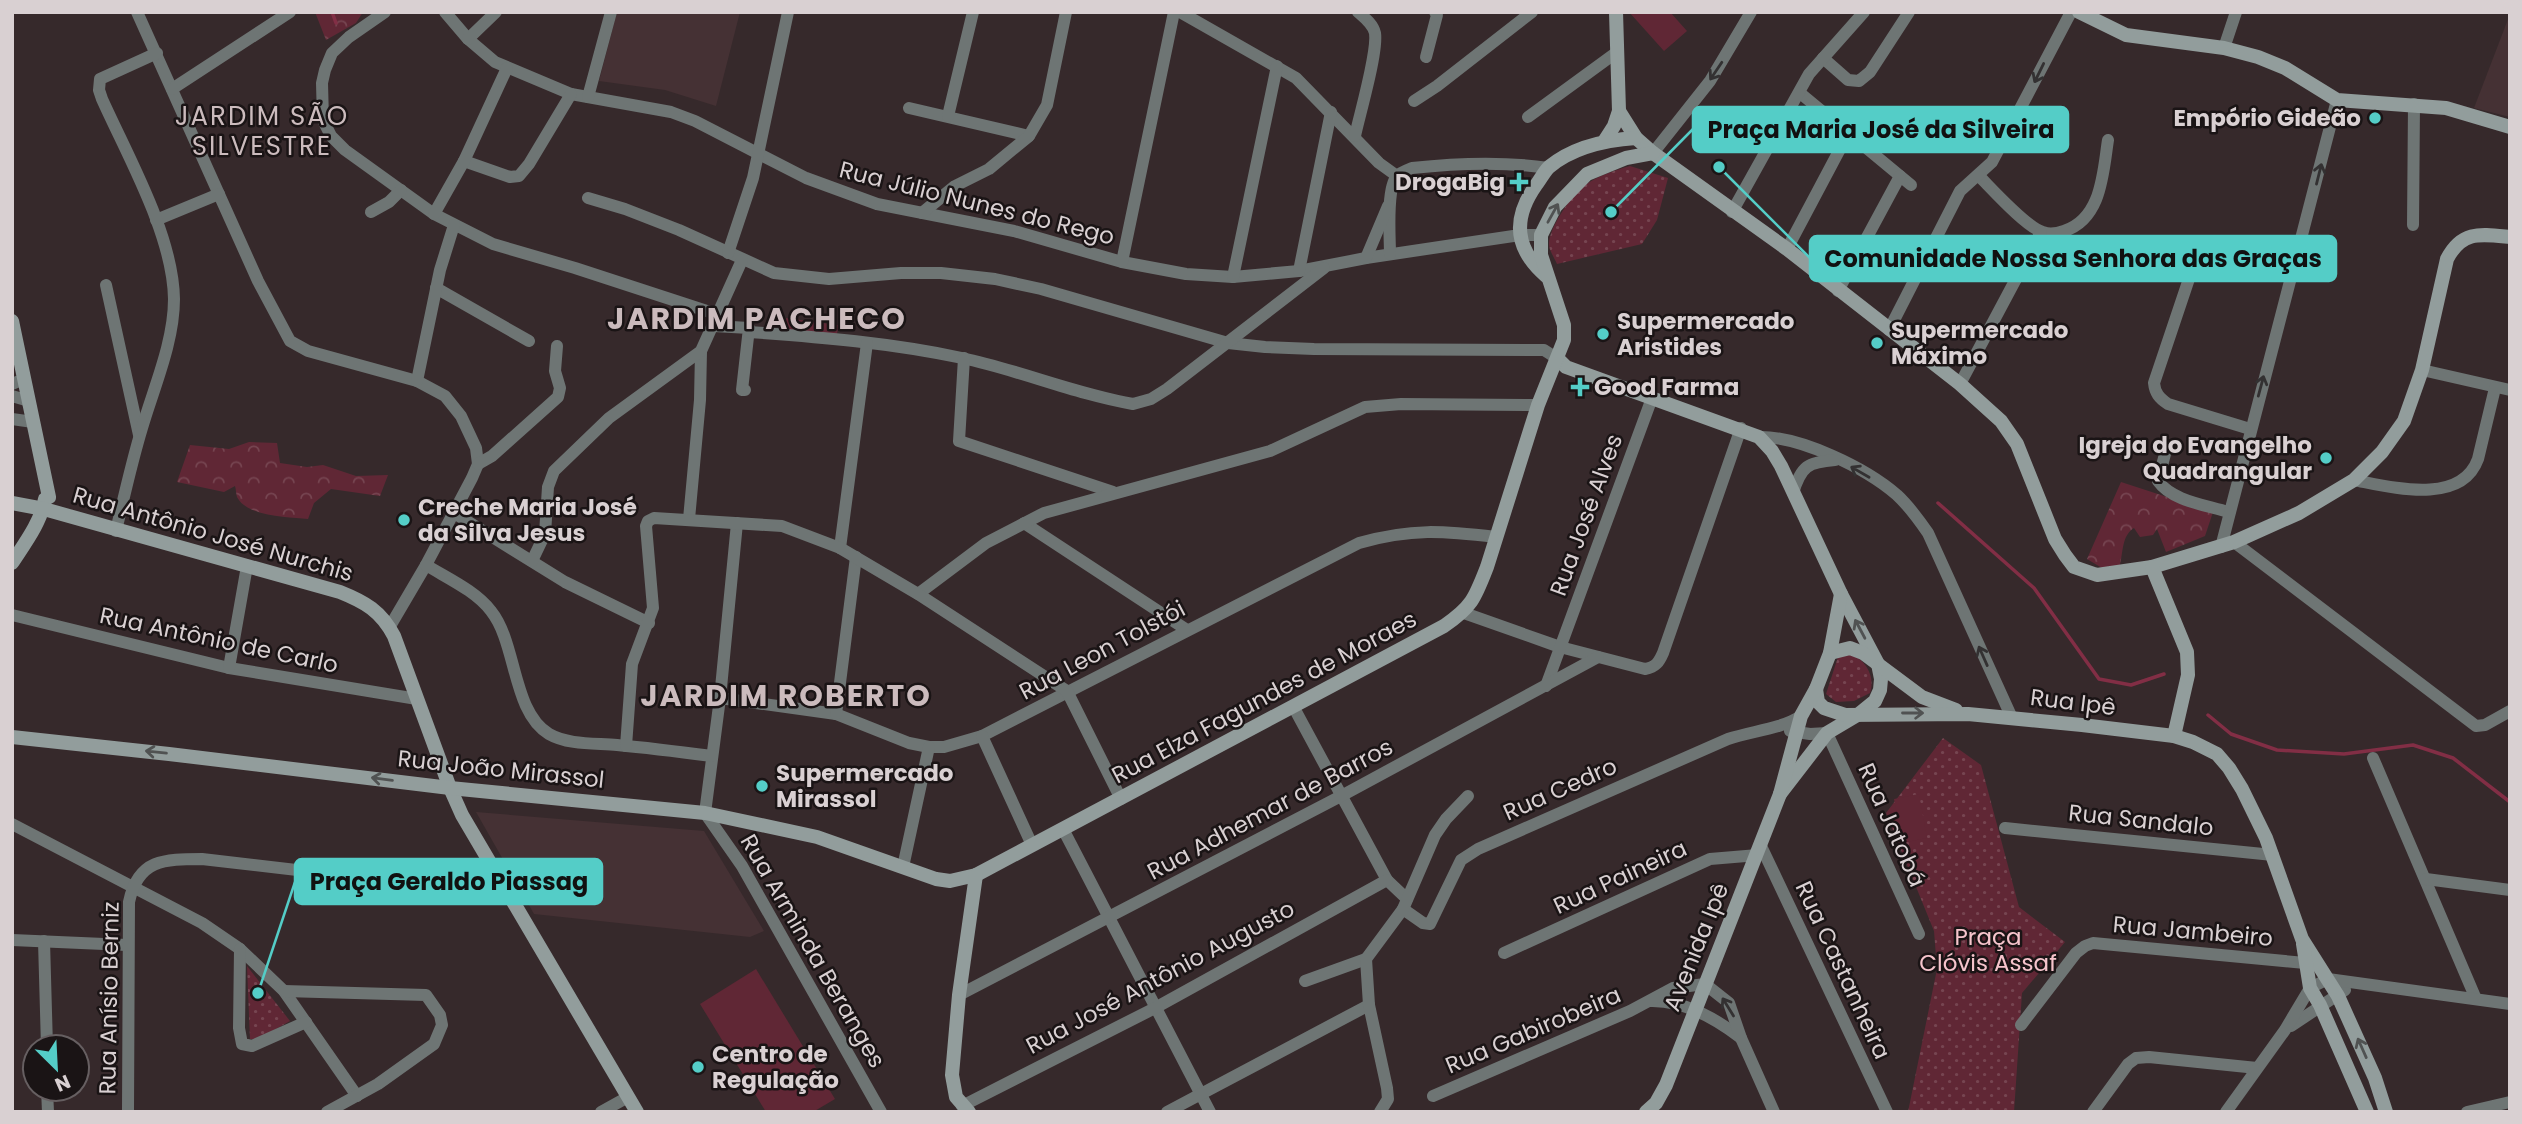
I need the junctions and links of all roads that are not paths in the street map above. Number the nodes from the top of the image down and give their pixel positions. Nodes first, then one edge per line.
1 (137, 12) edge
2 (290, 12) edge
3 (385, 12) edge
4 (445, 12) edge
5 (496, 12) edge
6 (611, 12) edge
7 (789, 12) edge
8 (972, 12) edge
9 (1066, 12) edge
10 (1174, 12) edge
11 (1180, 12) edge
12 (1358, 12) edge
13 (1436, 12) edge
14 (1532, 12) edge
15 (1616, 12) edge
16 (1751, 12) edge
17 (1864, 12) edge
18 (1909, 12) edge
19 (2071, 12) edge
20 (2079, 12) edge
21 (2235, 12) edge
22 (468, 38) junction
23 (2224, 48) junction
24 (1617, 52) junction
25 (157, 53) junction
26 (1426, 57) dead end
27 (1823, 58) junction
28 (1277, 66) junction
29 (508, 68) junction
30 (172, 89) junction
31 (1800, 93) junction
32 (571, 94) junction
33 (589, 97) junction
34 (2337, 100) junction
35 (1414, 101) dead end
36 (2414, 104) junction
37 (909, 108) dead end
38 (1619, 111) junction
39 (1331, 112) junction
40 (947, 116) junction
41 (1528, 117) dead end
42 (2510, 127) edge
43 (1848, 134) junction
44 (1029, 136) junction
45 (1355, 136) junction
46 (1636, 138) junction
47 (1605, 140) junction
48 (2108, 140) dead end
49 (1653, 153) junction
50 (758, 154) junction
51 (464, 162) junction
52 (1548, 168) junction
53 (1397, 176) junction
54 (1900, 176) junction
55 (1979, 176) junction
56 (1911, 186) dead end
57 (401, 190) junction
58 (219, 194) junction
59 (588, 198) dead end
60 (1391, 199) junction
61 (371, 212) dead end
62 (1732, 212) junction
63 (922, 213) junction
64 (434, 214) junction
65 (156, 220) junction
66 (454, 225) junction
67 (2413, 225) dead end
68 (2041, 232) junction
69 (1520, 235) junction
70 (1542, 235) junction
71 (2510, 237) edge
72 (1787, 249) junction
73 (2199, 249) dead end
74 (728, 253) junction
75 (1390, 254) junction
76 (1366, 258) junction
77 (743, 260) junction
78 (1122, 262) junction
79 (1327, 266) junction
80 (1298, 271) junction
81 (1233, 277) junction
82 (1548, 277) junction
83 (106, 285) dead end
84 (436, 288) junction
85 (1838, 291) junction
86 (12, 321) edge
87 (716, 321) junction
88 (1889, 330) junction
89 (749, 332) junction
90 (529, 341) dead end
91 (867, 342) junction
92 (1228, 342) junction
93 (557, 346) dead end
94 (701, 351) junction
95 (964, 358) junction
96 (1558, 359) junction
97 (2422, 370) junction
98 (18, 381) edge
99 (417, 381) junction
100 (1960, 384) junction
101 (2495, 388) junction
102 (745, 390) dead end
103 (2510, 390) edge
104 (12, 396) edge
105 (1652, 398) junction
106 (29, 401) junction
107 (1538, 405) junction
108 (12, 419) edge
109 (33, 422) junction
110 (1741, 428) junction
111 (2250, 429) junction
112 (140, 435) junction
113 (1759, 437) junction
114 (2165, 454) dead end
115 (1839, 459) junction
116 (478, 464) junction
117 (2354, 481) junction
118 (1113, 492) junction
119 (1793, 493) junction
120 (12, 503) edge
121 (44, 509) junction
122 (2228, 512) junction
123 (454, 513) junction
124 (690, 519) junction
125 (733, 522) junction
126 (1024, 523) junction
127 (116, 531) junction
128 (1496, 537) junction
129 (2227, 545) junction
130 (840, 548) junction
131 (856, 556) junction
132 (532, 561) junction
133 (12, 563) edge
134 (426, 565) junction
135 (247, 566) junction
136 (2152, 567) junction
137 (918, 594) junction
138 (1841, 594) junction
139 (1464, 613) junction
140 (12, 615) edge
141 (649, 623) junction
142 (390, 628) junction
143 (1187, 630) junction
144 (1560, 647) junction
145 (1830, 653) junction
146 (1598, 657) junction
147 (1878, 664) junction
148 (229, 668) junction
149 (1546, 686) junction
150 (1816, 690) junction
151 (1067, 691) junction
152 (720, 698) junction
153 (418, 699) junction
154 (1293, 706) junction
155 (2510, 711) edge
156 (836, 714) junction
157 (1859, 714) junction
158 (1968, 714) junction
159 (1801, 716) junction
160 (2012, 718) junction
161 (1776, 727) junction
162 (1795, 733) junction
163 (1827, 733) junction
164 (982, 736) junction
165 (2174, 736) junction
166 (12, 737) edge
167 (626, 746) junction
168 (929, 747) junction
169 (712, 756) junction
170 (2374, 758) dead end
171 (450, 788) junction
172 (1780, 794) junction
173 (1343, 795) junction
174 (1468, 796) dead end
175 (1121, 799) junction
176 (705, 813) junction
177 (12, 824) edge
178 (2005, 828) dead end
179 (1063, 829) junction
180 (1032, 845) junction
181 (1759, 851) junction
182 (2273, 855) junction
183 (903, 867) junction
184 (976, 875) junction
185 (2426, 879) junction
186 (1387, 880) junction
187 (133, 885) junction
188 (2510, 890) edge
189 (507, 891) junction
190 (1405, 904) junction
191 (1108, 918) junction
192 (1919, 934) dead end
193 (12, 940) edge
194 (44, 942) junction
195 (127, 944) junction
196 (240, 949) junction
197 (1504, 953) dead end
198 (1366, 959) junction
199 (2310, 962) junction
200 (2328, 979) junction
201 (1305, 981) dead end
202 (2354, 983) junction
203 (1705, 984) junction
204 (2310, 988) junction
205 (284, 991) junction
206 (959, 995) junction
207 (2338, 996) junction
208 (2476, 999) junction
209 (1650, 1001) junction
210 (2510, 1004) edge
211 (1368, 1005) junction
212 (2320, 1005) junction
213 (1155, 1008) junction
214 (1696, 1011) junction
215 (306, 1022) junction
216 (2021, 1025) dead end
217 (2285, 1030) junction
218 (47, 1033) edge
219 (1741, 1038) junction
220 (2257, 1068) junction
221 (1201, 1094) junction
222 (357, 1096) junction
223 (1433, 1096) dead end
224 (628, 1097) junction
225 (2510, 1102) edge
226 (1654, 1109) edge
227 (961, 1110) edge
228 (128, 1112) edge
229 (327, 1112) edge
230 (601, 1112) edge
231 (637, 1112) edge
232 (881, 1112) edge
233 (1167, 1112) edge
234 (1210, 1112) edge
235 (1380, 1112) edge
236 (1774, 1112) edge
237 (1887, 1112) edge
238 (2094, 1112) edge
239 (2226, 1112) edge
240 (2367, 1112) edge
241 (2386, 1112) edge
242 (2467, 1112) edge

1 - 25 street
2 - 30 street
3 - 57 street
4 - 22 street, Rua Júlio Nunes do Rego
5 - 22 street
6 - 33 street
7 - 50 street
8 - 40 street
9 - 44 street
10 - 78 street
11 - 28 street
12 - 45 street
13 - 26 street
14 - 35 street
15 - 24 street
16 -> 49 street
17 - 27 street
18 - 27 street
19 -> 55 street
20 - 23 street
21 - 23 street
22 - 29 street, Rua Júlio Nunes do Rego
23 - 34 street
24 - 38 street
24 - 41 street
25 - 30 street
25 - 65 street
27 - 31 street
28 - 39 street
28 - 81 street
29 - 32 street, Rua Júlio Nunes do Rego
29 - 51 street
30 - 58 street
31 - 43 street
31 - 62 street
32 - 33 street, Rua Júlio Nunes do Rego
32 - 51 street
33 - 50 street, Rua Júlio Nunes do Rego
34 - 36 street
111 -> 34 street
36 - 42 street
36 - 67 street
37 - 40 street
38 - 46 street
38 - 47 street
39 - 45 street
39 - 80 street
40 - 44 street
43 - 54 street
43 - 72 street
44 - 63 street
45 - 53 street
46 - 47 street
46 - 49 street
47 - 52 street
48 - 68 street
49 - 62 street
70 -> 49 street
50 - 63 street, Rua Júlio Nunes do Rego
50 - 74 street
51 - 64 street
52 - 53 street
52 - 69 street
53 - 60 street
54 - 56 street
54 - 85 street
55 - 68 street
55 - 88 street
57 - 61 street
57 - 64 street
58 - 65 street
58 - 99 street
59 - 74 street
60 - 75 street
60 - 76 street
62 - 72 street
63 - 78 street, Rua Júlio Nunes do Rego
64 - 66 street
65 - 112 street
66 - 84 street
66 - 87 street
68 - 100 street
69 - 70 street, Rua Júlio Nunes do Rego
69 - 75 street, Rua Júlio Nunes do Rego
69 - 82 street
70 - 82 street
71 - 97 street
72 - 85 street
73 - 111 street
74 - 77 street
75 - 76 street, Rua Júlio Nunes do Rego
76 - 79 street, Rua Júlio Nunes do Rego
77 - 87 street
77 - 92 street
78 - 81 street, Rua Júlio Nunes do Rego
79 - 80 street, Rua Júlio Nunes do Rego
79 - 92 street
80 - 81 street, Rua Júlio Nunes do Rego
82 - 96 street
83 - 112 street
84 - 90 street
84 - 99 street
85 - 88 street
86 - 98 street
87 - 89 street
87 - 94 street
88 - 100 street
89 - 91 street
89 - 102 street
91 - 95 street
91 - 130 street
92 - 95 street
92 - 96 street
93 - 116 street
94 - 124 street
94 - 132 street
95 - 118 street
96 - 105 street
96 - 107 street
97 - 101 street
97 - 117 street
98 - 106 street
99 - 116 street
100 - 136 street
101 - 103 street
101 - 117 street
104 - 106 street
105 - 110 street
105 - 144 street, Rua José Alves
106 - 109 street
107 - 118 street
107 - 128 street
108 - 109 street
109 - 121 street
110 - 113 street
110 - 146 street
111 - 122 street
112 - 127 street
113 - 115 street
113 - 119 street
114 - 122 street
115 - 119 street
160 -> 115 street
116 - 123 street
117 - 129 street
118 - 126 street
119 - 138 street
120 - 121 street, Rua Antônio José Nurchis
121 - 127 street, Rua Antônio José Nurchis
121 - 133 street
122 - 129 street
123 - 132 street
123 - 134 street
124 - 125 street
124 - 141 street
125 - 130 street
125 - 152 street
126 - 137 street
126 - 143 street
127 - 135 street, Rua Antônio José Nurchis
128 - 139 street
128 - 143 street, Rua Leon Tolstói
129 - 136 street
129 - 155 street
130 - 131 street
131 - 137 street
131 - 156 street
132 - 141 street
134 - 142 street
134 - 167 street
135 - 142 street, Rua Antônio José Nurchis
135 - 148 street
136 - 165 street
137 - 151 street
138 - 145 street
147 -> 138 street
139 - 144 street
139 - 154 street, Rua Elza Fagundes de Moraes
140 - 148 street, Rua Antônio de Carlo
141 - 167 street
142 - 153 street
143 - 151 street, Rua Leon Tolstói
144 - 146 street
144 - 149 street, Rua José Alves
145 - 147 street
145 - 150 street
146 - 149 street, Rua Adhemar de Barros
147 - 157 street
147 - 158 street, Rua Ipê
148 - 153 street, Rua Antônio de Carlo
149 - 173 street, Rua Adhemar de Barros
150 - 157 street
150 - 159 street, Avenida Ipê
151 - 164 street, Rua Leon Tolstói
151 - 175 street
152 - 156 street, Rua Leon Tolstói
152 - 169 street
153 - 171 street
154 - 173 street
154 - 175 street, Rua Elza Fagundes de Moraes
156 - 168 street, Rua Leon Tolstói
157 -> 158 street, Rua Ipê
157 - 163 street, Avenida Ipê
158 - 160 street, Rua Ipê
159 - 161 street, Rua Cedro
159 - 162 street, Avenida Ipê
160 - 165 street, Rua Ipê
161 - 162 street, Rua Cedro
161 - 190 street, Rua Cedro
162 - 163 street, Rua Cedro
162 - 172 street, Avenida Ipê
163 - 172 street, Avenida Ipê
163 - 192 street, Rua Jatobá
164 - 168 street, Rua Leon Tolstói
164 - 180 street
165 - 182 street, Rua Ipê
171 -> 166 street, Rua João Mirassol
167 - 169 street
168 - 183 street
169 - 176 street
170 - 185 street
171 - 176 street, Rua João Mirassol
171 - 189 street
172 - 181 street, Avenida Ipê
173 - 186 street
173 - 191 street, Rua Adhemar de Barros
174 - 190 street
175 - 179 street, Rua Elza Fagundes de Moraes
176 - 183 street, Rua João Mirassol
176 - 232 street, Rua Arminda Beranges
177 - 187 street
178 - 182 street, Rua Sandalo
179 - 180 street, Rua Elza Fagundes de Moraes
179 - 191 street
180 - 184 street, Rua Elza Fagundes de Moraes
181 - 197 street, Rua Paineira
181 - 203 street, Avenida Ipê
181 - 237 street, Rua Castanheira
182 - 199 street, Rua Ipê
183 - 184 street, Rua João Mirassol
184 - 206 street
185 - 188 street
185 - 208 street
186 - 190 street
186 - 213 street, Rua José Antônio Augusto
187 - 189 street
187 - 195 street, Rua Anísio Berniz
187 - 196 street
189 - 224 street
190 - 198 street
191 - 206 street, Rua Adhemar de Barros
191 - 213 street
193 - 194 street
194 - 195 street
194 - 218 street
195 - 228 street, Rua Anísio Berniz
196 - 205 street
196 - 215 street
198 - 201 street
198 - 211 street
199 - 200 street
199 - 204 street, Rua Ipê
199 - 216 street, Rua Jambeiro
200 - 202 street
200 - 204 street
200 - 207 street
202 - 207 street
202 - 208 street
203 - 209 street, Rua Gabirobeira
203 - 214 street, Avenida Ipê
219 -> 203 street
204 - 212 street, Rua Ipê
204 - 217 street
205 - 215 street
205 - 222 street
206 - 227 street
207 - 212 street
241 -> 207 street
208 - 210 street
209 - 214 street, Rua Gabirobeira
209 - 223 street, Rua Gabirobeira
211 - 221 street
211 - 235 street
212 - 217 street
212 - 240 street, Rua Ipê
213 - 221 street
213 - 227 street, Rua José Antônio Augusto
214 - 219 street, Rua Gabirobeira
214 - 226 street, Avenida Ipê
215 - 222 street
217 - 220 street
219 - 236 street
220 - 238 street
220 - 239 street
221 - 233 street
221 - 234 street
222 - 229 street
224 - 230 street
224 - 231 street
225 - 242 street

